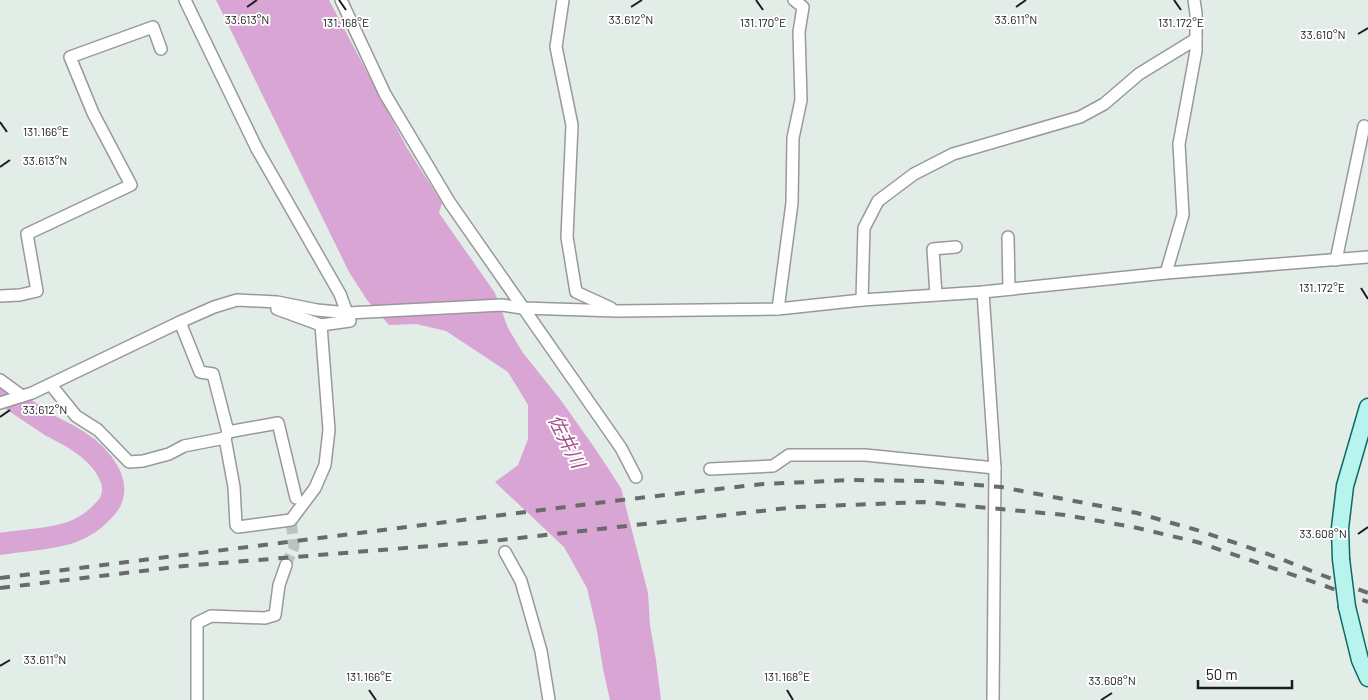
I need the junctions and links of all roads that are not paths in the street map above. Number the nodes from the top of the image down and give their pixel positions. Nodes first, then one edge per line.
1 (185, 0) edge
2 (341, 0) edge
3 (562, 0) edge
4 (794, 0) edge
5 (1194, 0) edge
6 (1196, 39) junction
7 (161, 49) dead end
8 (1364, 126) dead end
9 (1008, 237) dead end
10 (956, 247) dead end
11 (1368, 257) edge
12 (1336, 260) junction
13 (1166, 274) junction
14 (1009, 289) junction
15 (983, 292) junction
16 (936, 295) junction
17 (0, 296) edge
18 (862, 300) junction
19 (277, 302) junction
20 (522, 308) junction
21 (778, 309) junction
22 (618, 311) junction
23 (348, 313) junction
24 (180, 322) junction
25 (321, 325) junction
26 (0, 380) edge
27 (51, 385) junction
28 (22, 396) junction
29 (0, 403) edge
30 (1368, 407) edge
31 (227, 435) junction
32 (710, 468) dead end
33 (995, 468) junction
34 (636, 477) dead end
35 (296, 498) dead end
36 (505, 552) dead end
37 (286, 565) tunnel mouth
38 (1368, 678) edge
39 (197, 700) edge
40 (549, 700) edge
41 (993, 700) edge

1 - 23 street
2 - 20 street
3 - 22 street
4 - 21 street
5 - 6 street
6 - 13 street
6 - 18 street
7 - 17 street
8 - 12 street
9 - 14 street
10 - 16 street
11 - 12 street
12 - 13 street
13 - 14 street
14 - 15 street
15 - 16 street
15 - 33 street
16 - 18 street
18 - 21 street
19 - 23 street
19 - 24 street
19 - 25 street
20 - 22 street
20 - 23 street
20 - 34 street
21 - 22 street
23 - 25 street
24 - 27 street
24 - 31 street
25 - 31 street
26 - 28 street
27 - 28 street
27 - 31 street
28 - 29 street
30 - 38 main road, bridge
31 - 35 street
32 - 33 street
33 - 41 street
36 - 40 street
37 - 39 street

